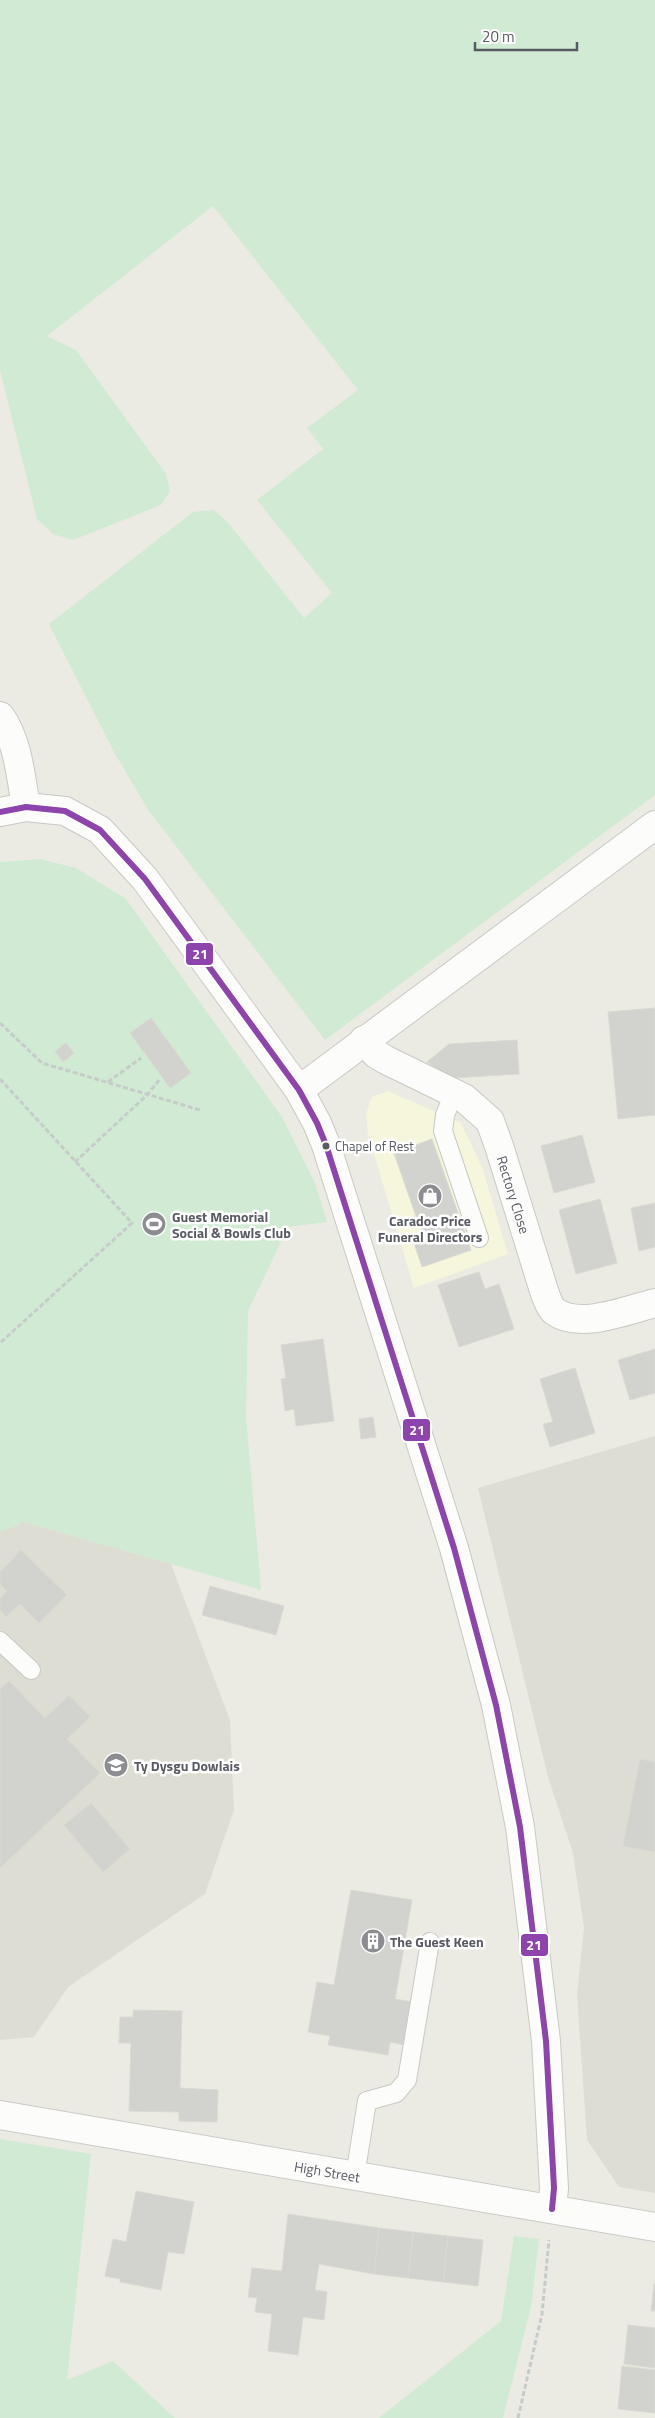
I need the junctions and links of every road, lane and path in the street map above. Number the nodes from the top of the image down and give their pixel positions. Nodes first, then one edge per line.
1 (0, 716) edge
2 (26, 807) junction
3 (0, 812) edge
4 (655, 825) edge
5 (0, 1023) edge
6 (364, 1040) junction
7 (141, 1058) dead end
8 (0, 1079) edge
9 (159, 1080) dead end
10 (107, 1083) junction
11 (299, 1090) junction
12 (454, 1093) junction
13 (147, 1094) junction
14 (200, 1110) dead end
15 (76, 1162) junction
16 (480, 1238) dead end
17 (655, 1303) edge
18 (0, 1343) edge
19 (0, 1641) edge
20 (31, 1670) dead end
21 (430, 1942) dead end
22 (0, 2115) edge
23 (355, 2176) junction
24 (552, 2209) junction
25 (655, 2228) edge
26 (518, 2418) edge

1 - 2 street
2 - 3 street
2 - 11 street
4 - 6 street
5 - 10 path
6 - 11 street
6 - 12 street, Rectory Close
7 - 10 path
8 - 15 path
9 - 13 path
10 - 13 path
11 - 24 street
12 - 16 lane
12 - 17 street, Rectory Close
13 - 14 path
13 - 15 path
15 - 18 path
19 - 20 lane
21 - 23 lane
22 - 23 street, High Street
23 - 24 street, High Street
24 - 25 street, High Street
24 - 26 path

